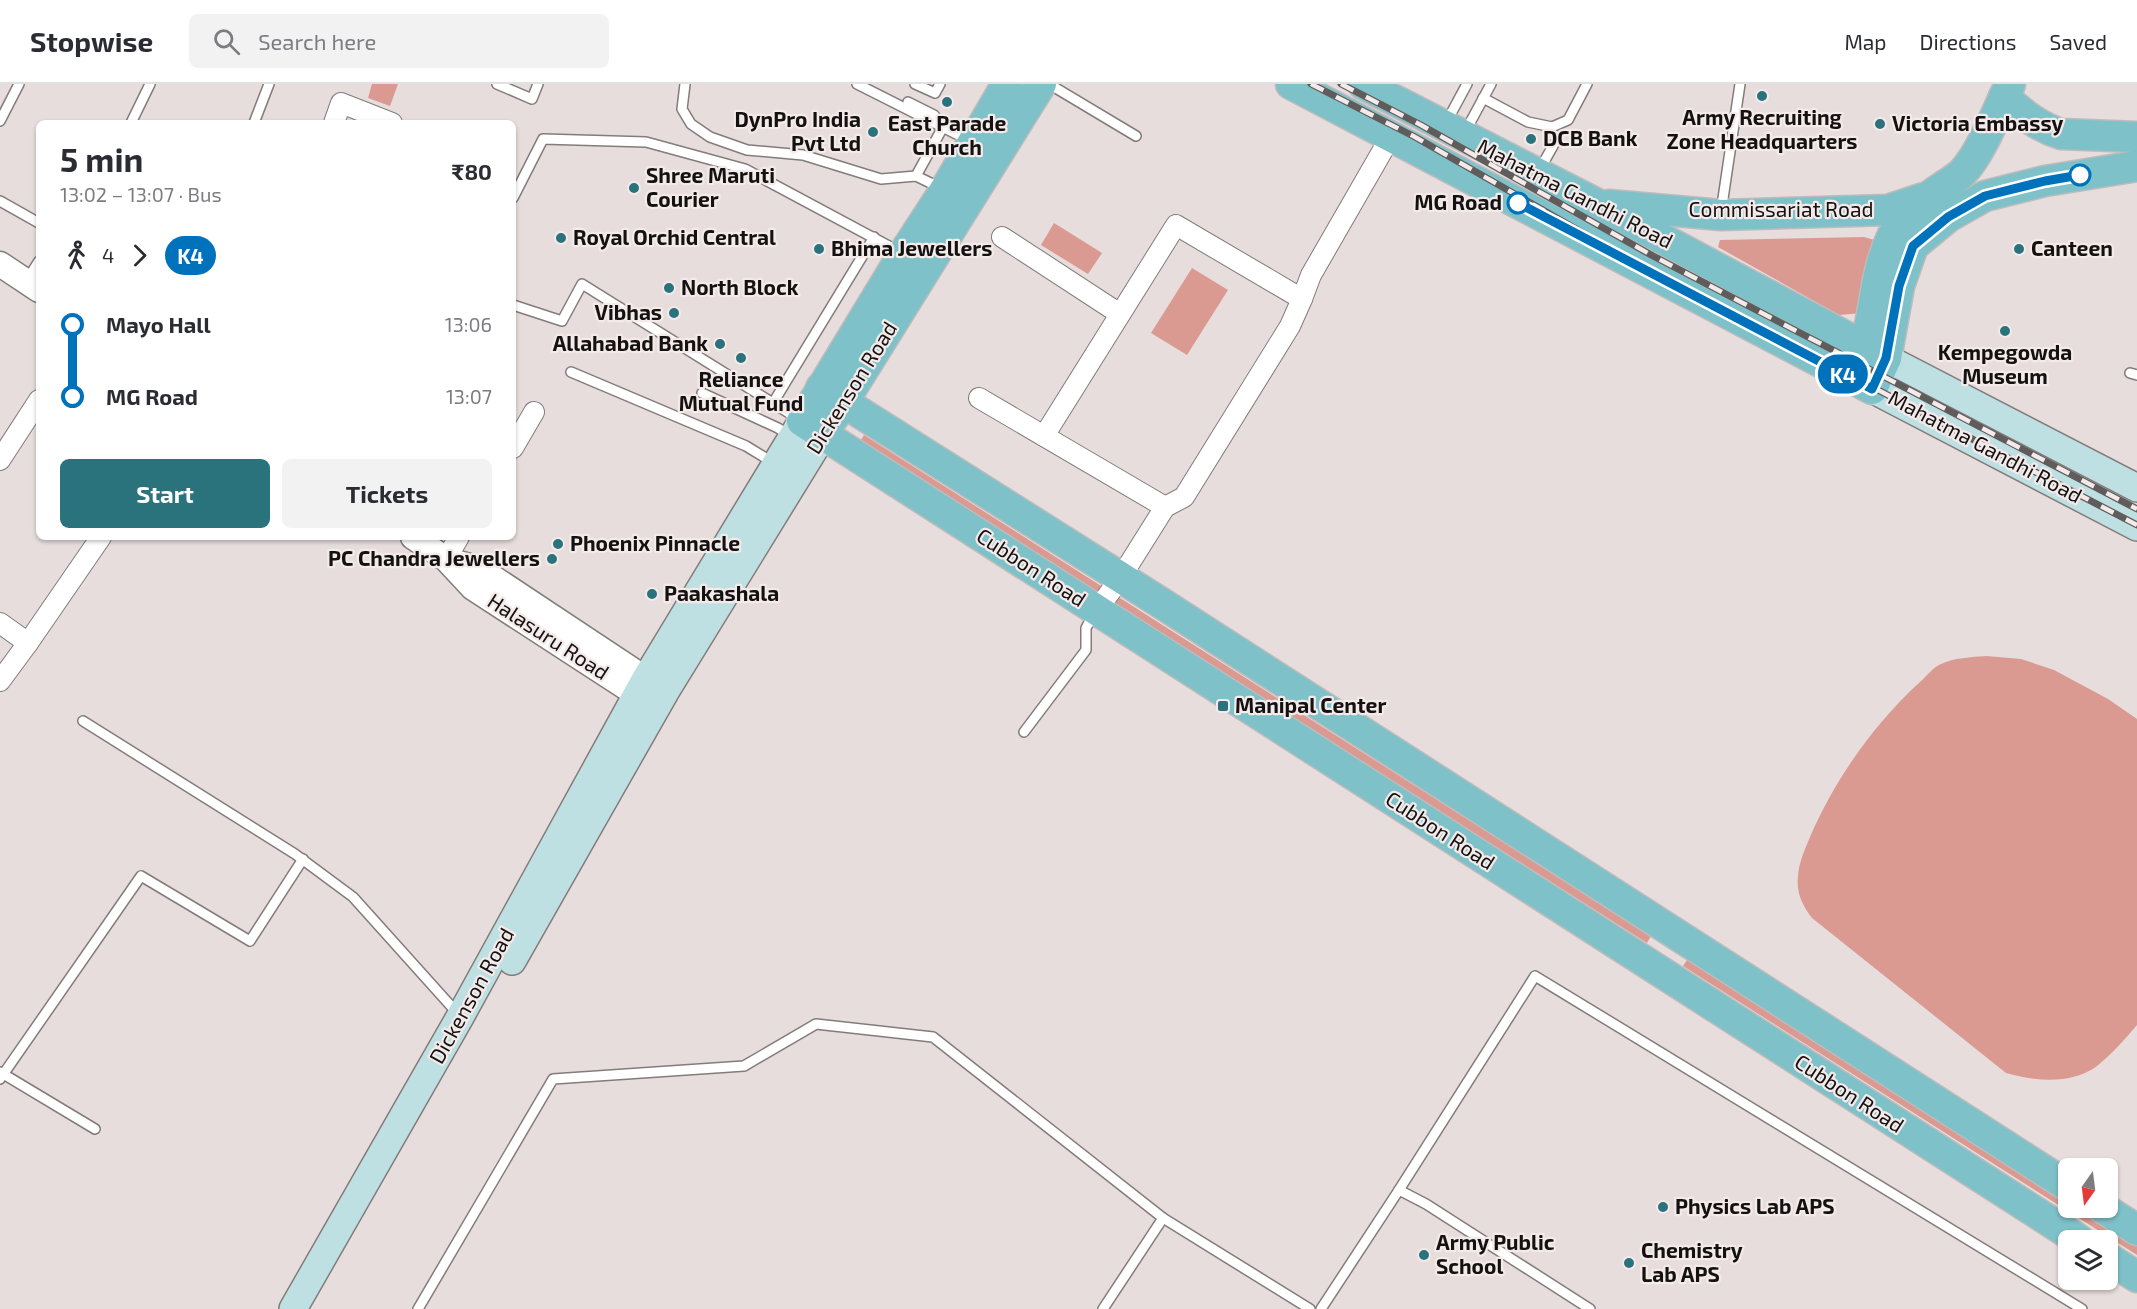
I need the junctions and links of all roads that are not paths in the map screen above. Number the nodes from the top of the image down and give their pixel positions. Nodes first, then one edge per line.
1 (19, 84) edge
2 (150, 84) edge
3 (269, 84) edge
4 (498, 84) edge
5 (538, 84) edge
6 (685, 84) edge
7 (857, 84) edge
8 (915, 84) edge
9 (940, 84) edge
10 (1007, 84) edge
11 (1041, 84) edge
12 (1049, 84) edge
13 (1291, 84) edge
14 (1491, 84) edge
15 (1587, 84) edge
16 (1740, 84) edge
17 (1463, 85) edge
18 (1373, 86) edge
19 (2007, 91) edge
20 (1483, 98) junction
21 (908, 102) dead end
22 (132, 120) edge
23 (255, 120) edge
24 (335, 120) edge
25 (384, 120) edge
26 (0, 121) edge
27 (943, 127) junction
28 (1453, 131) junction
29 (1136, 136) dead end
30 (1391, 136) junction
31 (963, 137) junction
32 (2137, 137) edge
33 (1554, 144) dead end
34 (2137, 166) edge
35 (1538, 174) junction
36 (916, 176) junction
37 (936, 186) junction
38 (516, 192) edge
39 (1928, 196) junction
40 (0, 201) edge
41 (1597, 204) junction
42 (1721, 215) junction
43 (36, 221) edge
44 (874, 237) junction
45 (1002, 237) dead end
46 (904, 253) junction
47 (0, 264) edge
48 (33, 286) edge
49 (1302, 299) junction
50 (516, 306) edge
51 (1120, 314) junction
52 (1876, 352) junction
53 (571, 372) dead end
54 (1862, 383) junction
55 (702, 393) dead end
56 (832, 395) junction
57 (979, 398) dead end
58 (773, 403) junction
59 (36, 405) edge
60 (534, 412) dead end
61 (805, 431) junction
62 (1044, 436) junction
63 (516, 443) edge
64 (0, 460) edge
65 (776, 464) junction
66 (2137, 488) edge
67 (1165, 507) junction
68 (2137, 527) edge
69 (99, 540) edge
70 (418, 540) edge
71 (457, 540) edge
72 (446, 559) junction
73 (1121, 577) junction
74 (1097, 610) junction
75 (0, 623) edge
76 (28, 643) junction
77 (0, 681) edge
78 (651, 694) junction
79 (83, 721) dead end
80 (1024, 732) dead end
81 (1532, 840) junction
82 (303, 859) junction
83 (1509, 876) junction
84 (1675, 932) junction
85 (1652, 967) junction
86 (460, 1017) junction
87 (1, 1075) edge
88 (95, 1129) dead end
89 (2058, 1180) edge
90 (1399, 1190) junction
91 (1163, 1218) junction
92 (2118, 1218) edge
93 (2063, 1230) edge
94 (2137, 1230) edge
95 (2118, 1264) edge
96 (2137, 1276) edge
97 (293, 1309) edge
98 (314, 1309) edge
99 (418, 1309) edge
100 (1103, 1309) edge
101 (1310, 1309) edge
102 (1321, 1309) edge
103 (1590, 1309) edge
104 (2082, 1309) edge

1 - 26 lane
2 - 22 lane
3 - 23 lane
4 - 5 lane
6 - 36 lane
7 - 27 lane
8 - 9 lane
10 - 31 main road, Dickenson Road
11 - 56 main road, Dickenson Road
12 - 29 lane
13 - 30 main road, Mahatma Gandhi Road
14 - 20 lane
15 - 20 lane
16 - 42 lane
17 - 28 lane
18 - 28 main road, Mahatma Gandhi Road
19 - 32 main road
19 - 39 main road, Commissariat Road
20 - 28 lane
21 - 27 lane
24 - 25 street
27 - 31 lane
27 - 36 lane
28 - 35 main road, Mahatma Gandhi Road
30 - 49 street
30 - 54 main road, Mahatma Gandhi Road
31 - 37 main road, Dickenson Road
33 - 35 lane
34 - 52 main road
35 - 41 main road, Mahatma Gandhi Road
36 - 37 lane
37 - 46 main road, Dickenson Road
38 - 44 lane
39 - 42 main road, Commissariat Road
39 - 52 main road, Commissariat Road
40 - 43 lane
41 - 42 main road, Commissariat Road
41 - 52 main road, Mahatma Gandhi Road
44 - 46 lane
44 - 58 lane
45 - 51 street
46 - 56 main road, Dickenson Road
47 - 48 street
49 - 51 street
49 - 67 street
50 - 58 lane
51 - 62 street
52 - 54 main road, Commissariat Road
52 - 66 main road, Mahatma Gandhi Road
53 - 65 lane
54 - 68 main road, Mahatma Gandhi Road
55 - 61 lane
56 - 61 main road, Dickenson Road
56 - 73 main road, Cubbon Road
57 - 62 street
58 - 61 lane
59 - 64 street
60 - 63 street
61 - 65 main road, Dickenson Road
61 - 74 main road, Cubbon Road
61 - 78 main road, Dickenson Road
62 - 67 street
65 - 78 main road, Dickenson Road
67 - 73 street
69 - 76 street
70 - 72 street, Halasuru Road
71 - 72 street
72 - 78 street, Halasuru Road
73 - 74 street
73 - 81 main road, Cubbon Road
74 - 80 lane
74 - 83 main road, Cubbon Road
75 - 76 street
76 - 77 street
78 - 86 main road, Dickenson Road
78 - 98 main road, Dickenson Road
79 - 82 lane
81 - 83 main road
81 - 84 main road, Cubbon Road
82 - 86 lane
82 - 87 lane
83 - 85 main road, Cubbon Road
84 - 85 main road
84 - 89 main road, Cubbon Road
85 - 93 main road, Cubbon Road
86 - 97 main road, Dickenson Road
87 - 88 lane
90 - 102 lane
90 - 103 lane
90 - 104 lane
91 - 99 lane
91 - 100 lane
91 - 101 lane
92 - 94 main road
95 - 96 main road

